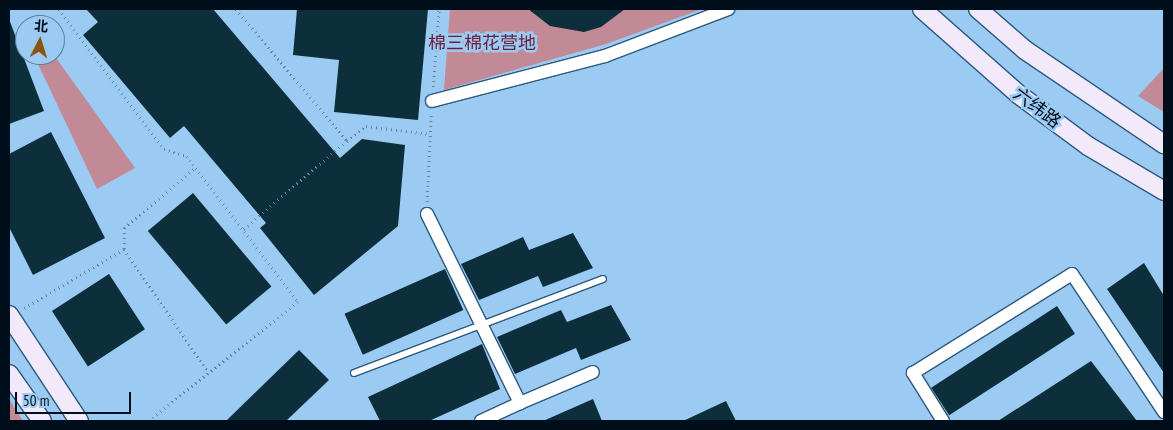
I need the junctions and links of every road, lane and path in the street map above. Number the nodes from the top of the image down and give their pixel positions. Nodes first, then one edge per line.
1 (59, 9) edge
2 (236, 9) edge
3 (728, 9) edge
4 (922, 9) edge
5 (978, 9) edge
6 (432, 100) dead end
7 (429, 134) dead end
8 (1156, 134) edge
9 (347, 141) junction
10 (1164, 144) edge
11 (196, 168) junction
12 (1164, 191) edge
13 (427, 214) dead end
14 (242, 231) junction
15 (124, 249) junction
16 (603, 279) dead end
17 (9, 316) edge
18 (482, 321) junction
19 (593, 372) dead end
20 (209, 373) junction
21 (354, 373) dead end
22 (9, 374) edge
23 (520, 403) junction
24 (1164, 412) edge
25 (42, 421) edge
26 (79, 421) edge
27 (149, 421) edge
28 (481, 421) edge
29 (943, 421) edge

1 - 11 path
2 - 9 path
3 - 6 street
4 - 12 main road, 六纬路
5 - 8 main road
7 - 9 path
8 - 10 main road
9 - 14 path
11 - 14 path
11 - 15 path
13 - 18 street
14 - 20 path
15 - 17 path
15 - 20 path
16 - 18 lane
17 - 26 main road
18 - 21 lane
18 - 23 street
19 - 23 street
20 - 27 path
22 - 25 main road
23 - 28 street
24 - 29 street

